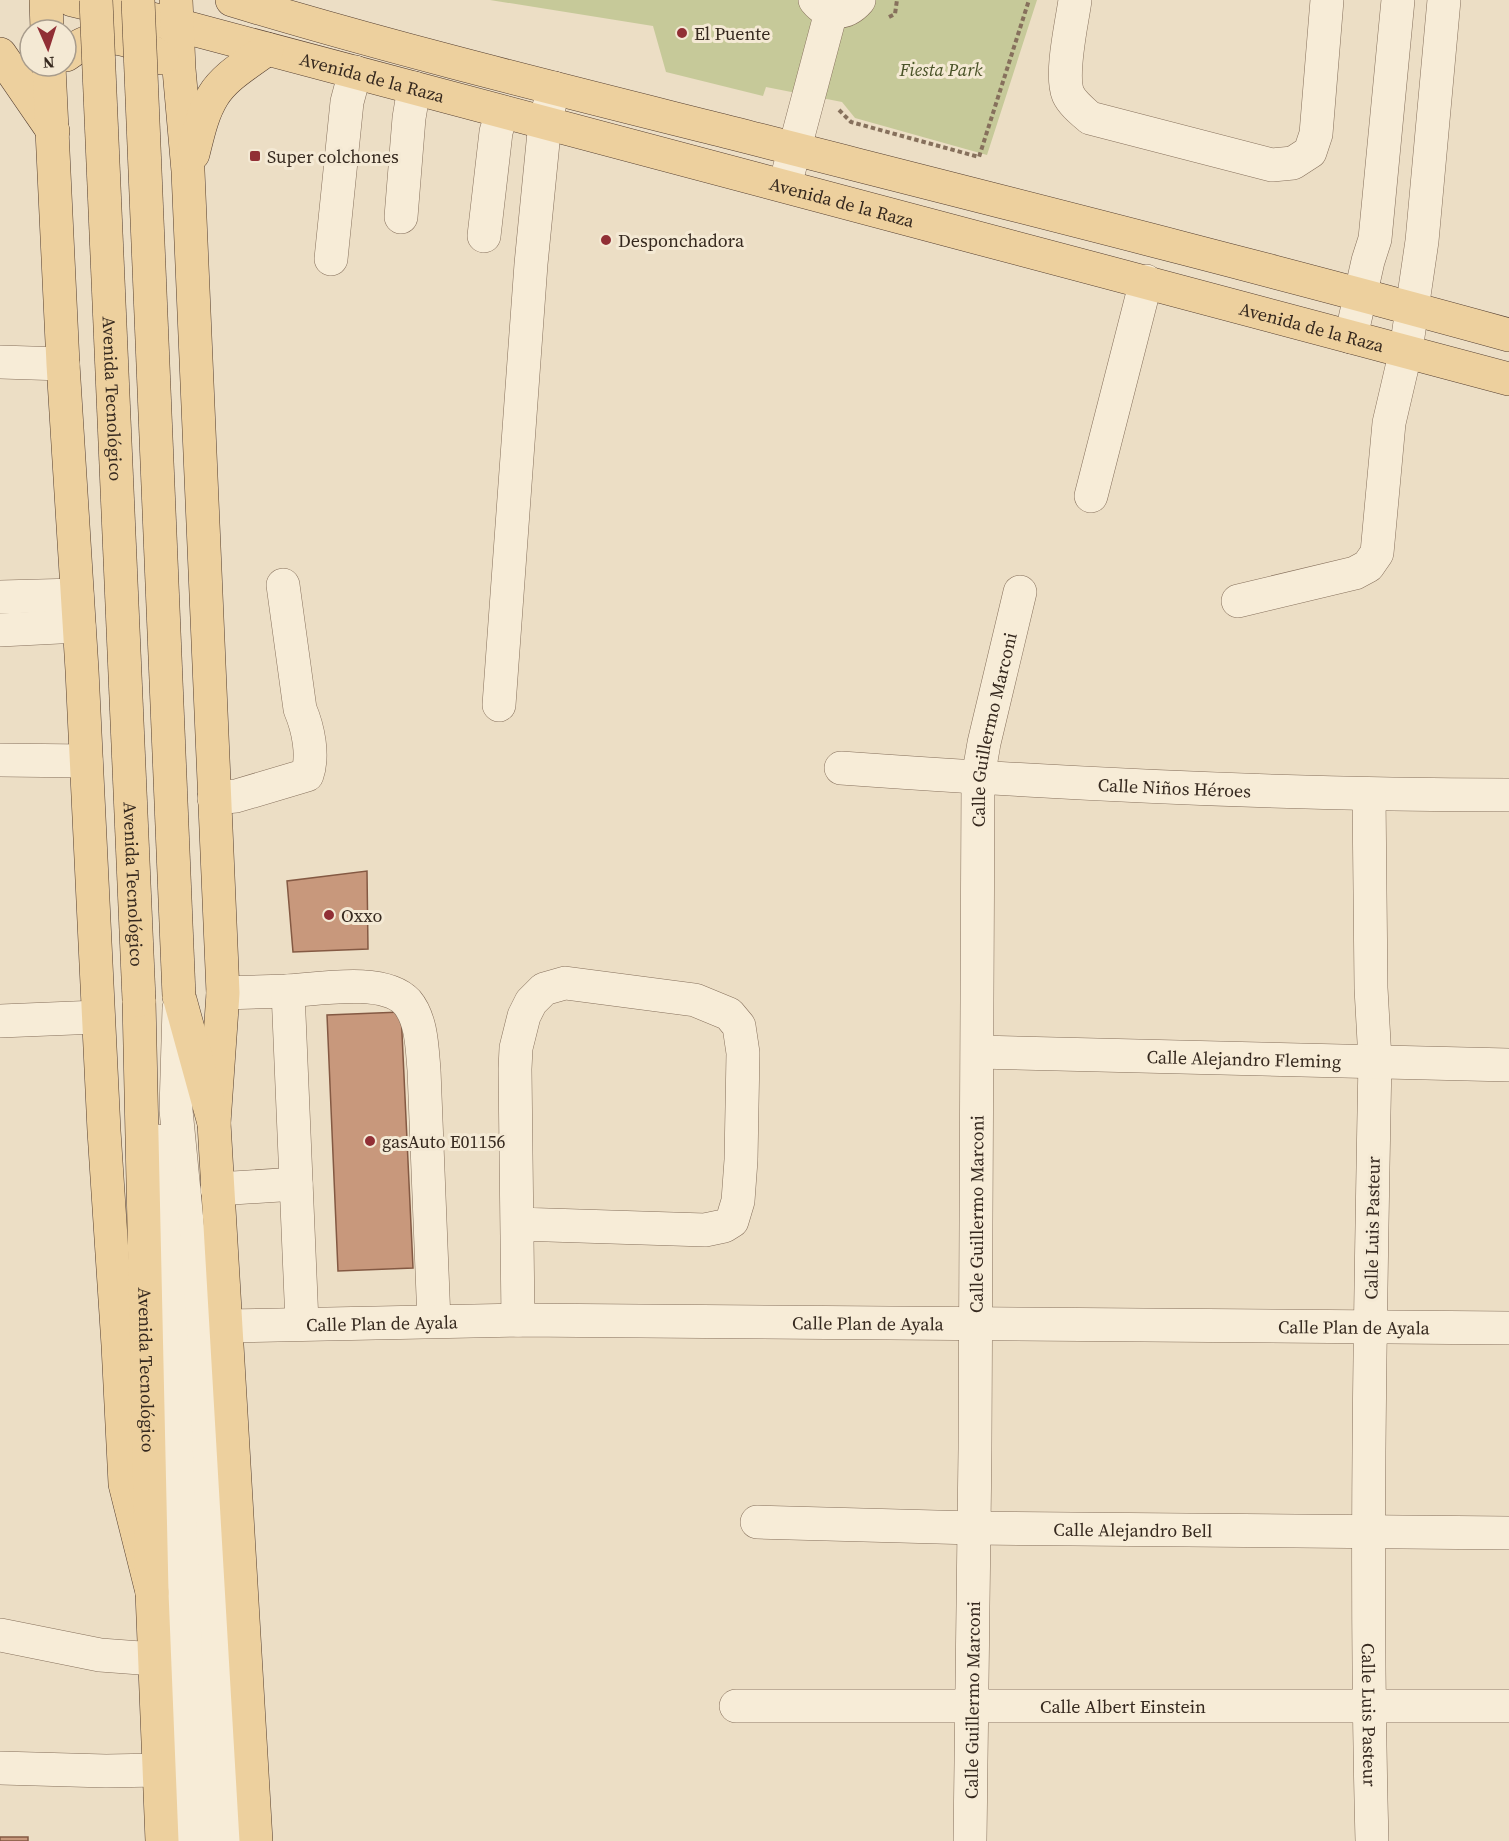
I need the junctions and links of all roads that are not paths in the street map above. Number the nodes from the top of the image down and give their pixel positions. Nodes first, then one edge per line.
1 (46, 0) edge
2 (72, 0) edge
3 (96, 0) edge
4 (138, 0) edge
5 (232, 0) edge
6 (1075, 0) edge
7 (1327, 0) edge
8 (1398, 0) edge
9 (1444, 0) edge
10 (847, 8) edge
11 (176, 12) edge
12 (300, 12) edge
13 (47, 18) edge
14 (78, 48) edge
15 (267, 49) junction
16 (0, 54) edge
17 (179, 69) junction
18 (356, 72) junction
19 (54, 78) edge
20 (414, 88) junction
21 (554, 88) junction
22 (501, 112) junction
23 (545, 122) junction
24 (53, 132) junction
25 (795, 149) junction
26 (188, 171) junction
27 (785, 185) junction
28 (401, 217) dead end
29 (484, 236) dead end
30 (331, 259) dead end
31 (1146, 281) junction
32 (1360, 293) junction
33 (1413, 308) junction
34 (1509, 335) edge
35 (1351, 337) junction
36 (1406, 350) junction
37 (0, 362) edge
38 (63, 364) junction
39 (1509, 379) edge
40 (1091, 496) dead end
41 (284, 585) dead end
42 (1020, 592) dead end
43 (0, 597) edge
44 (1238, 602) dead end
45 (78, 610) junction
46 (0, 630) edge
47 (499, 705) dead end
48 (0, 760) edge
49 (86, 761) junction
50 (841, 768) dead end
51 (978, 778) junction
52 (1369, 795) junction
53 (1509, 795) edge
54 (214, 798) junction
55 (288, 991) junction
56 (223, 993) junction
57 (179, 996) junction
58 (139, 1000) junction
59 (98, 1017) junction
60 (0, 1021) edge
61 (978, 1052) junction
62 (1375, 1060) junction
63 (1509, 1065) edge
64 (214, 1123) junction
65 (296, 1184) junction
66 (217, 1189) junction
67 (517, 1224) junction
68 (518, 1320) junction
69 (434, 1322) junction
70 (976, 1322) junction
71 (302, 1323) junction
72 (1370, 1325) junction
73 (226, 1326) junction
74 (1509, 1328) edge
75 (757, 1522) dead end
76 (974, 1528) junction
77 (1368, 1533) junction
78 (1509, 1533) edge
79 (152, 1592) junction
80 (0, 1635) edge
81 (154, 1659) junction
82 (1368, 1705) junction
83 (735, 1706) dead end
84 (972, 1706) junction
85 (1509, 1706) edge
86 (0, 1768) edge
87 (159, 1770) junction
88 (162, 1841) edge
89 (194, 1841) edge
90 (226, 1841) edge
91 (256, 1841) edge
92 (970, 1841) edge
93 (1372, 1841) edge

1 - 13 main road
2 - 11 main road, Avenida de la Raza
3 - 58 main road, Avenida Tecnológico, bridge
4 - 57 main road, bridge
5 - 12 main road, Avenida de la Raza
6 - 7 street
8 - 32 street
9 - 33 street
10 - 25 street
11 - 15 main road, Avenida de la Raza
11 - 17 main road
12 - 21 main road, Avenida de la Raza
14 - 17 main road
15 - 18 main road, Avenida de la Raza
15 - 26 main road
16 - 24 main road
17 - 26 main road
18 - 20 main road, Avenida de la Raza
18 - 30 street
19 - 24 main road
20 - 22 main road, Avenida de la Raza
20 - 28 street
21 - 23 street
21 - 25 main road, Avenida de la Raza
22 - 23 main road, Avenida de la Raza
22 - 29 street
23 - 27 main road, Avenida de la Raza
23 - 47 street
24 - 38 main road
25 - 27 street
25 - 32 main road, Avenida de la Raza
26 - 54 main road
27 - 31 main road, Avenida de la Raza
31 - 35 main road, Avenida de la Raza
31 - 40 street
32 - 33 main road, Avenida de la Raza
32 - 35 street
33 - 34 main road, Avenida de la Raza
33 - 36 street
35 - 36 main road, Avenida de la Raza
36 - 39 main road, Avenida de la Raza
36 - 44 street
37 - 38 street
38 - 45 main road
41 - 54 street
42 - 51 street, Calle Guillermo Marconi
43 - 45 street
45 - 46 street
45 - 49 main road
48 - 49 street
49 - 59 main road
50 - 51 street, Calle Niños Héroes
51 - 52 street, Calle Niños Héroes
51 - 61 street, Calle Guillermo Marconi
52 - 53 street, Calle Niños Héroes
52 - 62 street, Calle Luis Pasteur
54 - 56 main road
55 - 56 street
55 - 65 street
55 - 69 street
56 - 64 main road
57 - 64 main road
57 - 90 street
58 - 79 main road, Avenida Tecnológico
58 - 89 street
59 - 60 street
59 - 79 main road
61 - 62 street, Calle Alejandro Fleming
61 - 70 street, Calle Guillermo Marconi
62 - 63 street, Calle Alejandro Fleming
62 - 72 street, Calle Luis Pasteur
64 - 66 main road
65 - 66 street
65 - 71 street
66 - 73 main road
67 - 67 street
67 - 68 street
68 - 69 street, Calle Plan de Ayala
68 - 70 street, Calle Plan de Ayala
69 - 71 street, Calle Plan de Ayala
70 - 72 street, Calle Plan de Ayala
70 - 76 street, Calle Guillermo Marconi
71 - 73 street, Calle Plan de Ayala
72 - 74 street, Calle Plan de Ayala
72 - 77 street, Calle Luis Pasteur
73 - 91 main road
75 - 76 street, Calle Alejandro Bell
76 - 77 street, Calle Alejandro Bell
76 - 84 street, Calle Guillermo Marconi
77 - 78 street, Calle Alejandro Bell
77 - 82 street, Calle Luis Pasteur
79 - 81 main road, Avenida Tecnológico
80 - 81 street
81 - 87 main road, Avenida Tecnológico
82 - 84 street, Calle Albert Einstein
82 - 85 street, Calle Albert Einstein
82 - 93 street, Calle Luis Pasteur
83 - 84 street, Calle Albert Einstein
84 - 92 street, Calle Guillermo Marconi
86 - 87 street
87 - 88 main road, Avenida Tecnológico

